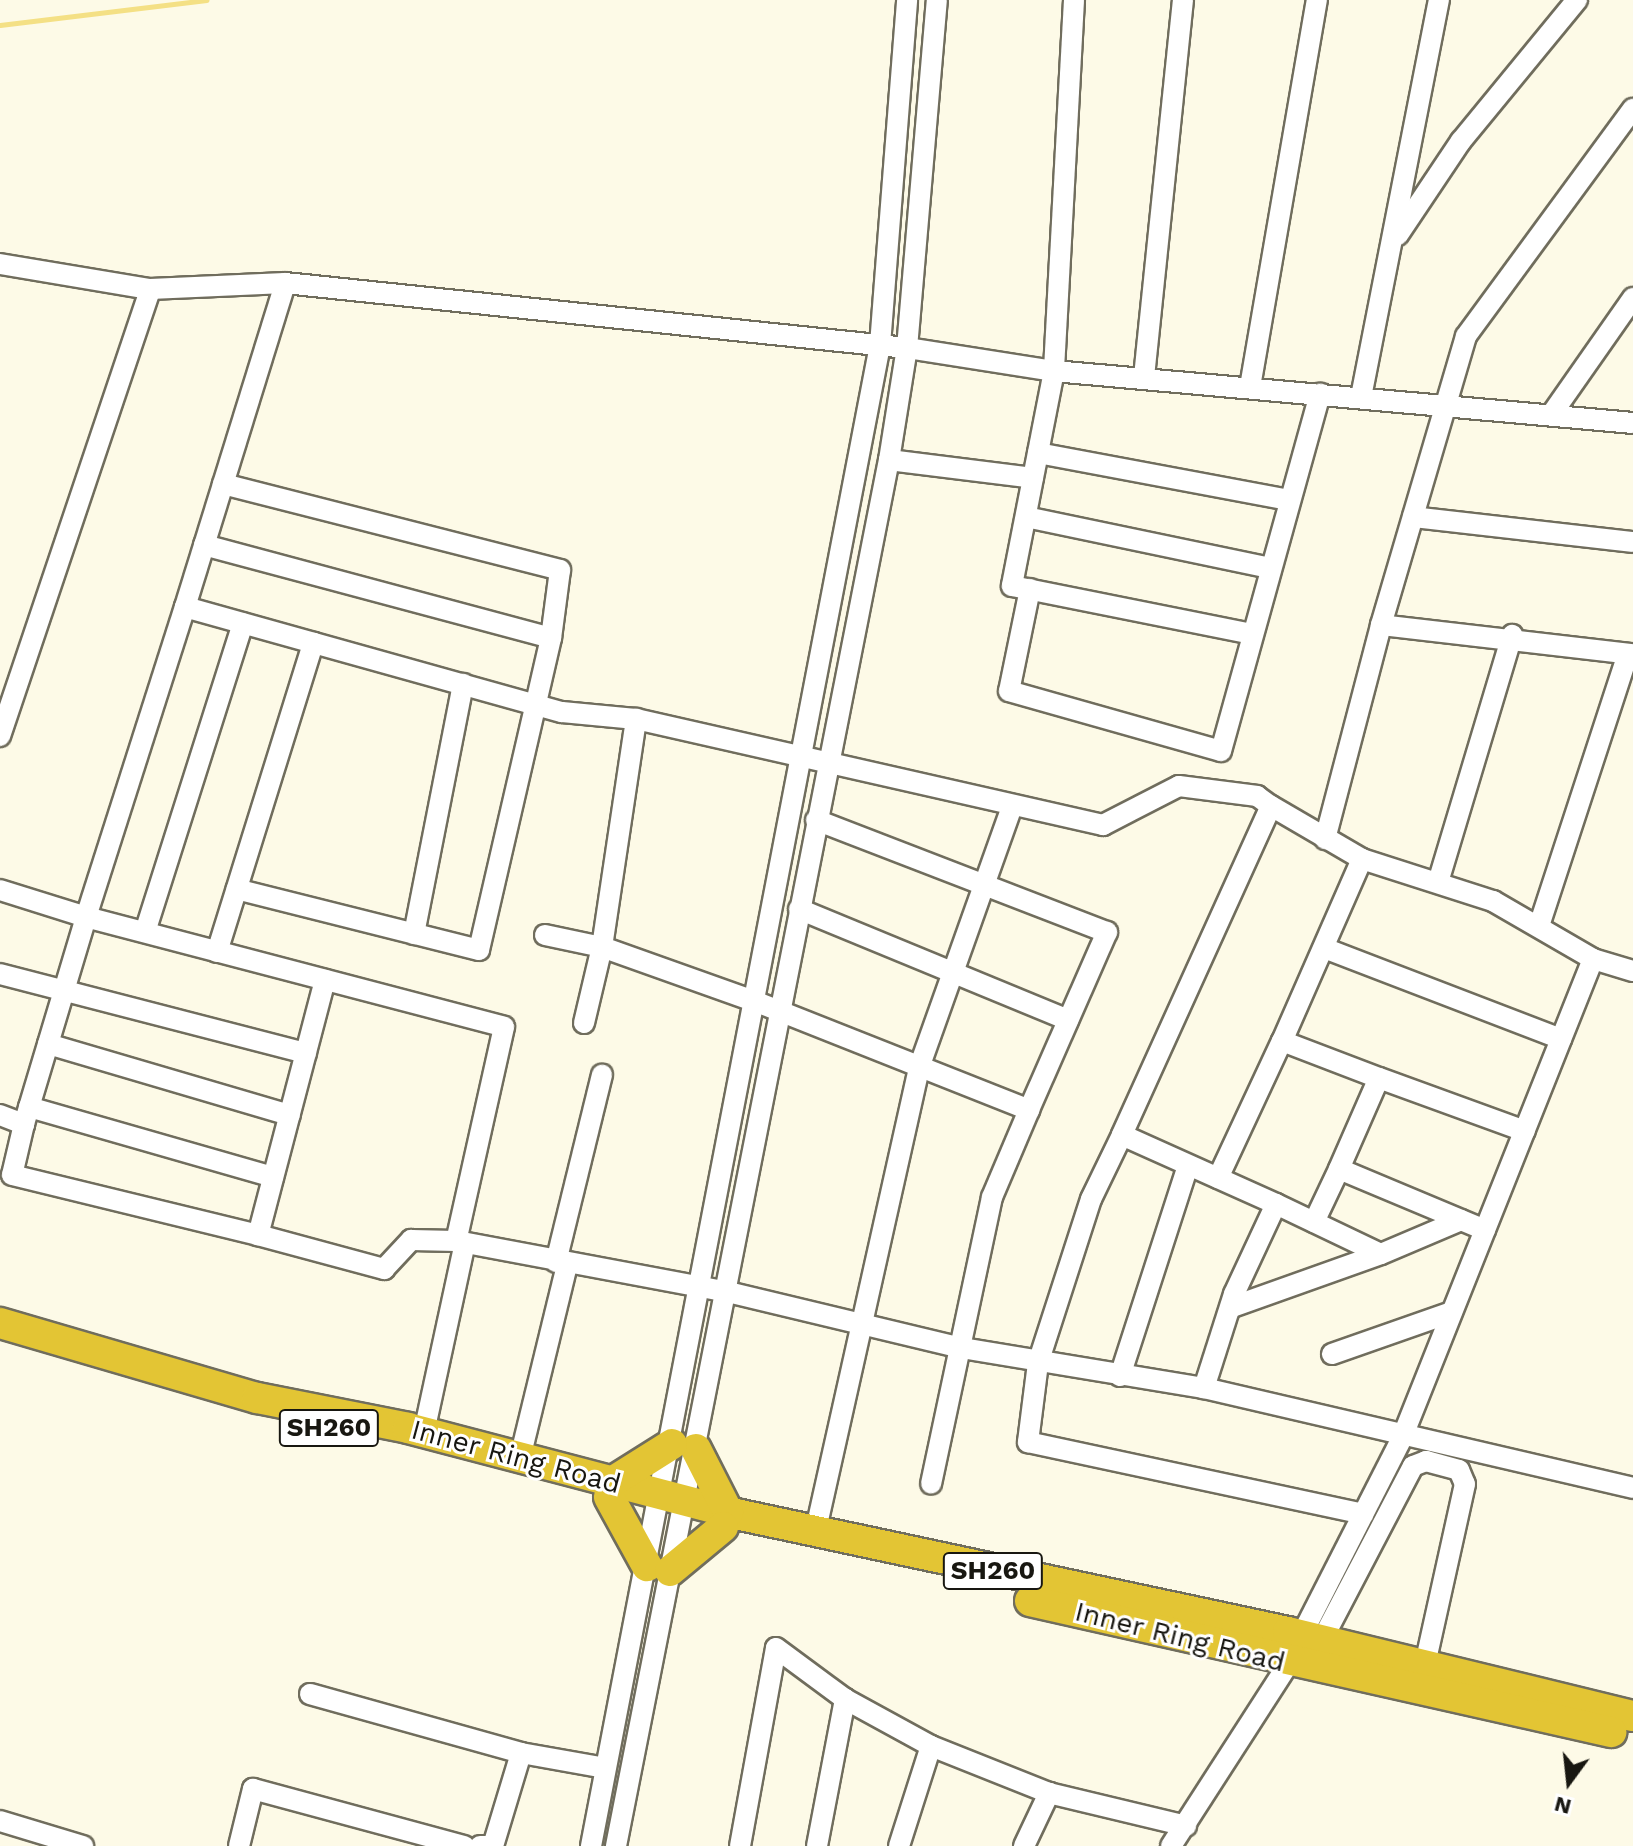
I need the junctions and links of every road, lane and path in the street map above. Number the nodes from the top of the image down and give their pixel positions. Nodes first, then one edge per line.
1 (907, 0) edge
2 (937, 0) edge
3 (1074, 0) edge
4 (1183, 0) edge
5 (1317, 0) edge
6 (1439, 0) edge
7 (1577, 0) edge
8 (1633, 109) edge
9 (1391, 244) junction
10 (0, 264) edge
11 (285, 283) junction
12 (150, 289) junction
13 (1633, 298) edge
14 (880, 345) junction
15 (907, 348) junction
16 (1054, 371) junction
17 (1144, 377) junction
18 (1250, 387) junction
19 (1320, 393) junction
20 (1361, 397) junction
21 (1445, 405) junction
22 (1551, 415) junction
23 (1633, 423) edge
24 (1038, 453) junction
25 (889, 460) junction
26 (1033, 478) junction
27 (223, 484) junction
28 (1290, 500) junction
29 (1026, 517) junction
30 (1413, 517) junction
31 (1633, 542) edge
32 (204, 545) junction
33 (1271, 568) junction
34 (1030, 589) junction
35 (185, 607) junction
36 (243, 623) junction
37 (1381, 625) junction
38 (1252, 634) junction
39 (1512, 635) junction
40 (551, 638) junction
41 (313, 643) junction
42 (1631, 654) edge
43 (463, 684) junction
44 (534, 704) junction
45 (636, 719) junction
46 (0, 736) edge
47 (799, 754) junction
48 (829, 761) junction
49 (1012, 806) junction
50 (1271, 806) junction
51 (816, 820) junction
52 (1325, 839) junction
53 (1362, 859) junction
54 (1439, 879) junction
55 (984, 885) junction
56 (237, 889) junction
57 (0, 890) edge
58 (799, 909) junction
59 (86, 917) junction
60 (1539, 926) junction
61 (145, 932) junction
62 (414, 934) junction
63 (545, 935) dead end
64 (602, 947) junction
65 (1324, 948) junction
66 (217, 952) junction
67 (1593, 959) junction
68 (1633, 971) edge
69 (0, 974) edge
70 (956, 976) junction
71 (325, 980) junction
72 (65, 986) junction
73 (754, 1001) junction
74 (780, 1011) junction
75 (1068, 1020) junction
76 (584, 1023) dead end
77 (1561, 1039) junction
78 (1282, 1041) junction
79 (48, 1044) junction
80 (306, 1053) junction
81 (920, 1065) junction
82 (602, 1075) dead end
83 (1379, 1078) junction
84 (1029, 1110) junction
85 (0, 1115) edge
86 (27, 1115) junction
87 (290, 1115) junction
88 (1525, 1131) junction
89 (1122, 1135) junction
90 (1187, 1168) junction
91 (1339, 1169) junction
92 (273, 1177) junction
93 (1218, 1178) junction
94 (1276, 1204) junction
95 (1461, 1220) junction
96 (1314, 1222) junction
97 (1485, 1230) junction
98 (258, 1235) junction
99 (460, 1242) junction
100 (1381, 1254) junction
101 (561, 1264) junction
102 (703, 1288) junction
103 (724, 1291) junction
104 (1232, 1307) junction
105 (1452, 1312) junction
106 (0, 1323) edge
107 (856, 1326) junction
108 (0, 1345) edge
109 (962, 1348) junction
110 (1332, 1354) dead end
111 (1038, 1363) junction
112 (1120, 1376) junction
113 (1204, 1388) junction
114 (424, 1432) junction
115 (1402, 1438) junction
116 (684, 1446) junction
117 (520, 1458) junction
118 (931, 1484) dead end
119 (1633, 1488) edge
120 (611, 1489) junction
121 (672, 1506) junction
122 (1363, 1514) junction
123 (726, 1519) junction
124 (816, 1529) junction
125 (658, 1568) junction
126 (1304, 1646) junction
127 (1425, 1665) junction
128 (310, 1694) dead end
129 (845, 1699) junction
130 (1633, 1716) edge
131 (1633, 1736) edge
132 (931, 1746) junction
133 (521, 1753) junction
134 (605, 1768) junction
135 (1049, 1793) junction
136 (0, 1821) edge
137 (1186, 1826) junction
138 (83, 1846) edge
139 (239, 1846) edge
140 (464, 1846) edge
141 (480, 1846) edge
142 (591, 1846) edge
143 (616, 1846) edge
144 (740, 1846) edge
145 (817, 1846) edge
146 (899, 1846) edge
147 (1024, 1846) edge
148 (1171, 1846) edge

1 - 14 street
2 - 15 street
3 - 16 street
4 - 17 street
5 - 18 street
6 - 9 street
7 - 9 street
8 - 21 street
9 - 20 street
10 - 12 street
11 - 12 street
11 - 14 street
11 - 27 street
12 - 46 street
13 - 22 street
14 - 15 street
14 - 47 street
15 - 16 street
15 - 25 street
16 - 17 street
16 - 24 street
17 - 18 street
18 - 19 street
19 - 20 street
19 - 28 street
20 - 21 street
21 - 22 street
21 - 30 street
22 - 23 street
24 - 26 street
24 - 28 street
25 - 26 street
25 - 48 street
26 - 29 street
27 - 32 street
27 - 40 street
28 - 33 street
29 - 33 street
29 - 34 street
30 - 31 street
30 - 37 street
32 - 35 street
32 - 40 street
33 - 38 street
34 - 38 street
34 - 38 street
35 - 36 street
35 - 59 street
36 - 41 street
36 - 61 street
37 - 39 street
37 - 52 street
39 - 42 street
39 - 54 street
40 - 44 street
41 - 43 street
41 - 56 street
42 - 60 street
43 - 44 street
43 - 62 street
44 - 45 street
44 - 62 street
45 - 47 street
45 - 64 street
47 - 48 street
47 - 73 street
48 - 49 street
48 - 51 street
49 - 50 street
49 - 55 street
50 - 52 street
50 - 89 street
51 - 55 street
51 - 58 street
52 - 53 street
53 - 54 street
53 - 65 street
54 - 60 street
55 - 70 street
55 - 75 street
56 - 62 street
56 - 66 street
57 - 59 street
58 - 70 street
58 - 74 street
59 - 61 street
59 - 72 street
60 - 67 street
61 - 66 street
63 - 64 street
64 - 73 street
64 - 76 street
65 - 77 street
65 - 78 street
66 - 71 street
67 - 68 street
67 - 77 street
69 - 72 street
70 - 75 street
70 - 81 street
71 - 80 street
71 - 99 street
72 - 79 street
72 - 80 street
73 - 74 street
73 - 102 street
74 - 81 street
74 - 103 street
75 - 84 street
77 - 88 street
78 - 83 street
78 - 93 street
79 - 86 street
79 - 87 street
80 - 87 street
81 - 84 street
81 - 107 street
82 - 101 street
83 - 88 street
83 - 91 street
84 - 109 street
85 - 86 street
86 - 92 street
86 - 98 street
87 - 92 street
88 - 97 street
89 - 90 street
89 - 111 street
90 - 93 street
90 - 112 street
91 - 95 street
91 - 96 street
92 - 98 street
93 - 94 street
94 - 96 street
94 - 104 street
95 - 97 street
95 - 100 street
96 - 100 street
97 - 105 street
98 - 99 street
99 - 101 street
99 - 114 street
100 - 104 street
101 - 102 street
101 - 117 street
102 - 103 street
102 - 116 street
103 - 107 street
103 - 116 street
104 - 113 street
105 - 110 street
105 - 115 street
106 - 114 highway, Inner Ring Road
107 - 109 street
107 - 124 street
108 - 120 highway, Inner Ring Road / SH260
109 - 111 street
109 - 118 street
111 - 112 street
111 - 122 street
112 - 113 street
113 - 115 street
114 - 117 highway, Inner Ring Road
115 - 119 street
115 - 122 street
116 - 120 highway
116 - 121 street
116 - 123 highway
117 - 120 highway, Inner Ring Road
120 - 121 highway, Inner Ring Road
120 - 125 highway
121 - 123 highway, Inner Ring Road / SH260
121 - 125 street
122 - 126 street
123 - 124 highway, Inner Ring Road / SH260
123 - 125 highway
123 - 126 highway, Inner Ring Road / SH260
124 - 126 highway, Inner Ring Road / SH260
125 - 134 street
125 - 143 street
126 - 127 highway, Inner Ring Road
126 - 127 street
126 - 131 highway, Inner Ring Road / SH260
126 - 137 street
127 - 130 highway, Inner Ring Road
128 - 133 street
129 - 132 street
129 - 144 street
129 - 145 street
132 - 135 street
132 - 146 street
133 - 134 street
133 - 141 street
134 - 142 street
135 - 137 street
135 - 147 street
136 - 138 street
137 - 148 street
139 - 140 street

